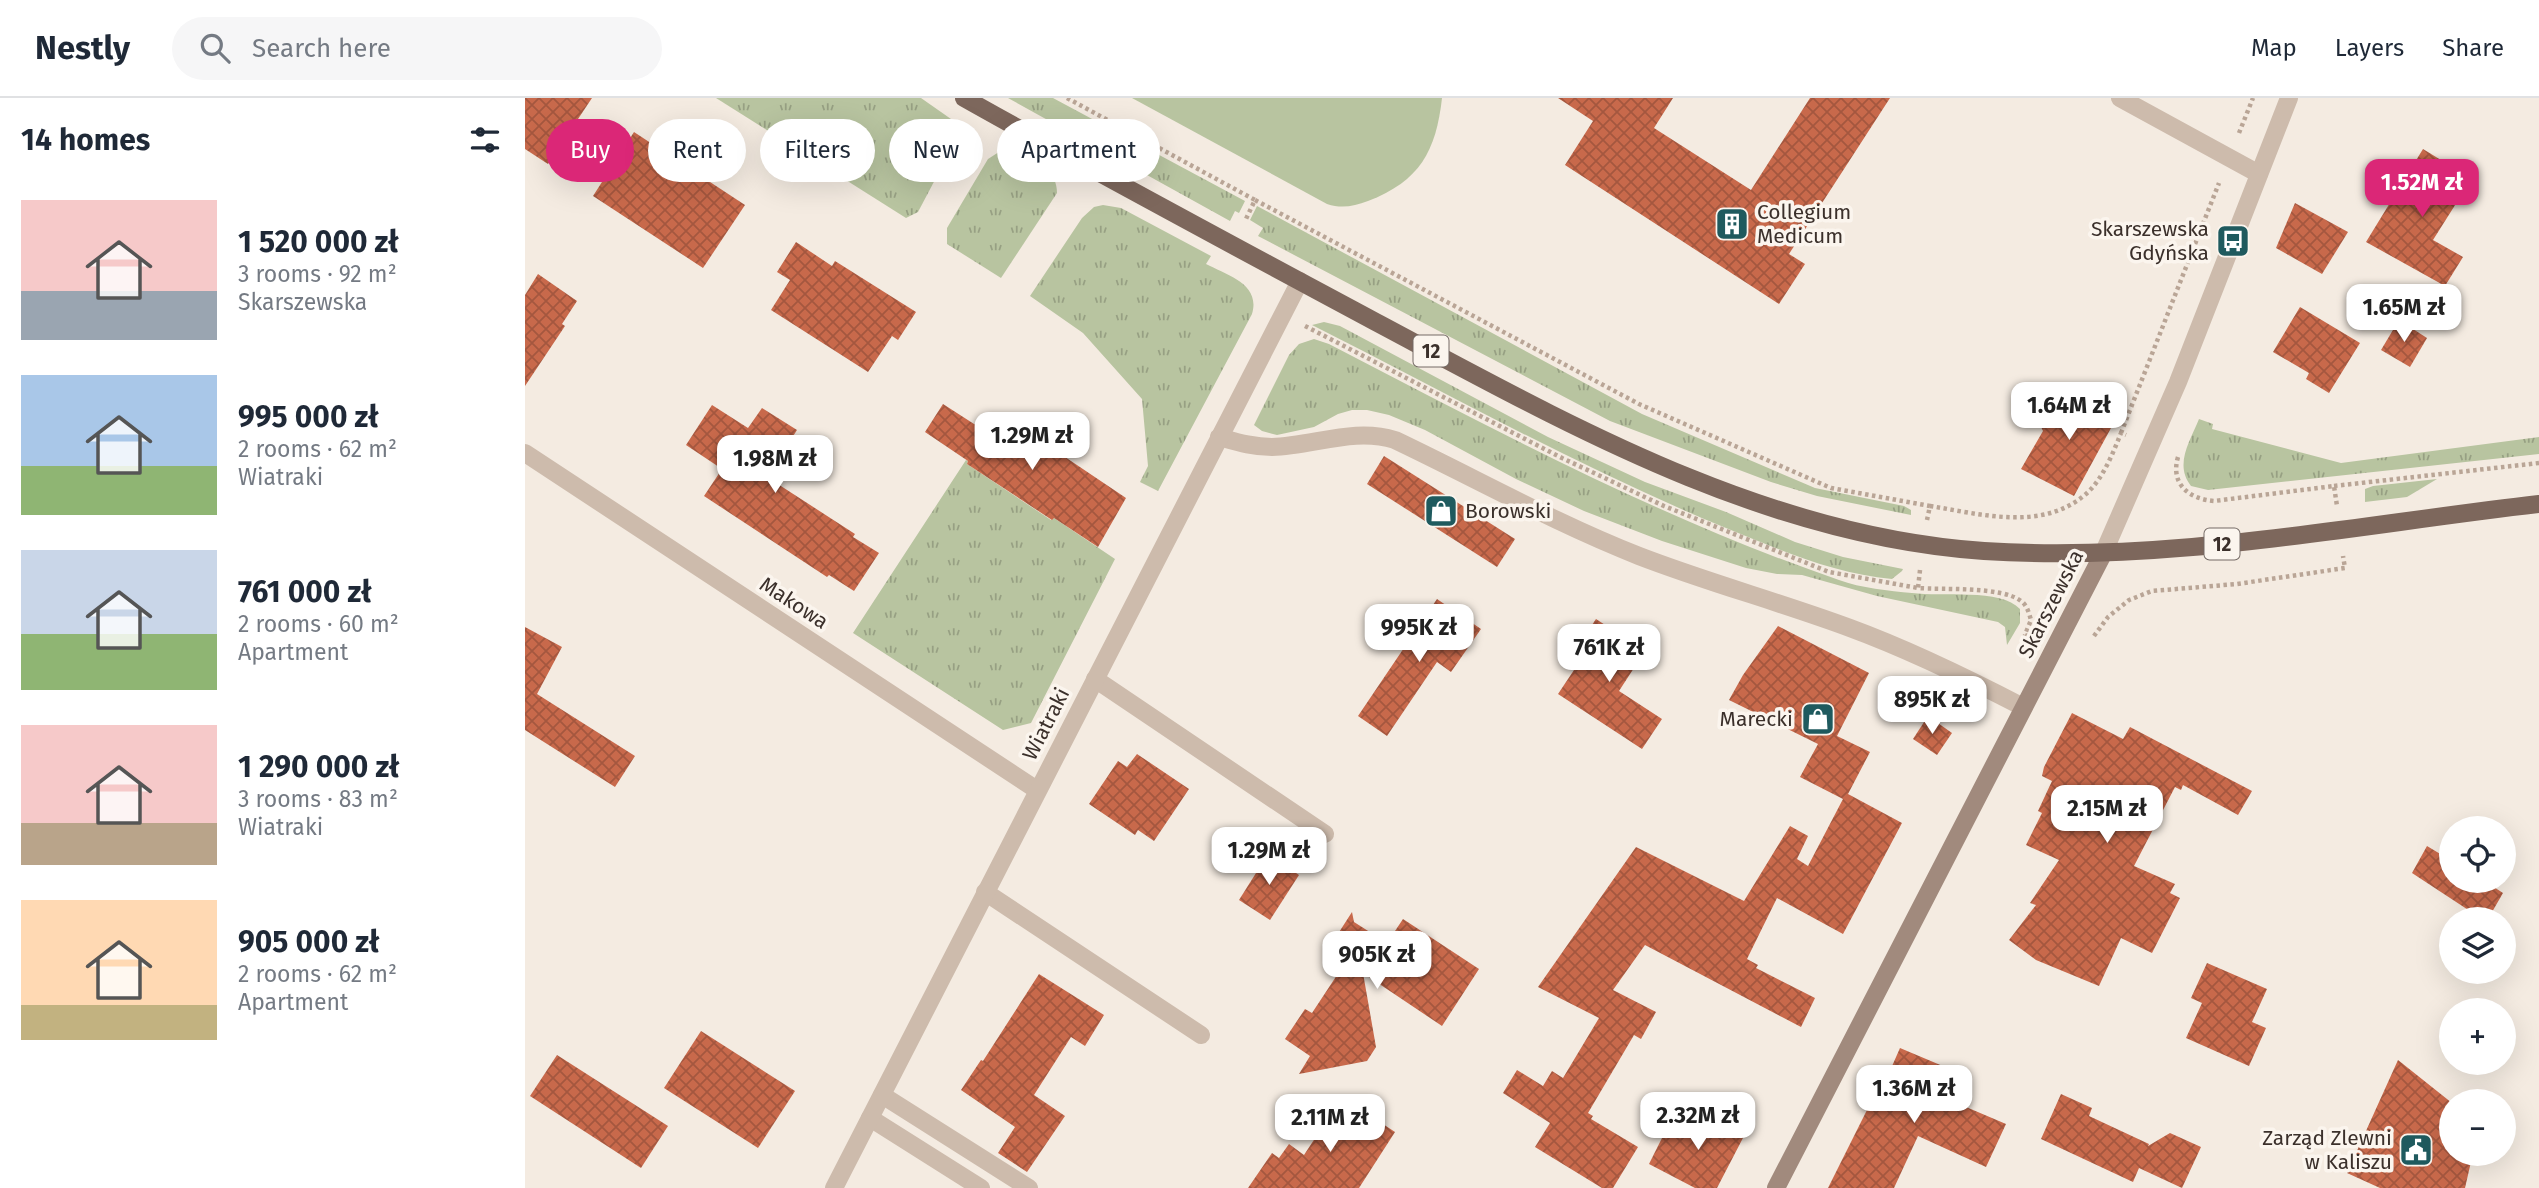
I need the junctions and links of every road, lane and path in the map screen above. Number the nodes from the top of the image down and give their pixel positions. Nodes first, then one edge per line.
1 (964, 98) edge
2 (2120, 98) edge
3 (2253, 98) edge
4 (2288, 98) edge
5 (2229, 159) junction
6 (2259, 174) junction
7 (1255, 200) dead end
8 (1300, 281) junction
9 (2121, 433) dead end
10 (1219, 437) junction
11 (525, 453) edge
12 (2539, 463) edge
13 (2334, 486) dead end
14 (2539, 504) edge
15 (1922, 544) junction
16 (2103, 554) junction
17 (2053, 649) junction
18 (1095, 679) junction
19 (2024, 707) junction
20 (1037, 790) junction
21 (1325, 834) dead end
22 (985, 892) junction
23 (1201, 1034) dead end
24 (882, 1095) junction
25 (870, 1118) junction
26 (834, 1188) edge
27 (981, 1188) edge
28 (1029, 1188) edge
29 (1776, 1188) edge

1 - 8 main road, 12
2 - 5 street
3 - 5 path
4 - 6 street, Skarszewska
5 - 6 street
5 - 9 path
6 - 16 street, Skarszewska
7 - 15 path
8 - 10 street, Wiatraki
8 - 15 main road, 12
10 - 18 street, Wiatraki
10 - 19 street
11 - 20 street, Makowa
12 - 13 path
14 - 16 main road, 12
15 - 16 main road, 12
15 - 17 path
16 - 17 street, Skarszewska
17 - 19 street, Skarszewska
18 - 20 street, Wiatraki
18 - 21 street
19 - 29 street, Skarszewska
20 - 22 street, Wiatraki
22 - 23 street
22 - 24 street, Wiatraki
24 - 25 street, Wiatraki
24 - 28 street
25 - 26 street, Wiatraki
25 - 27 street

